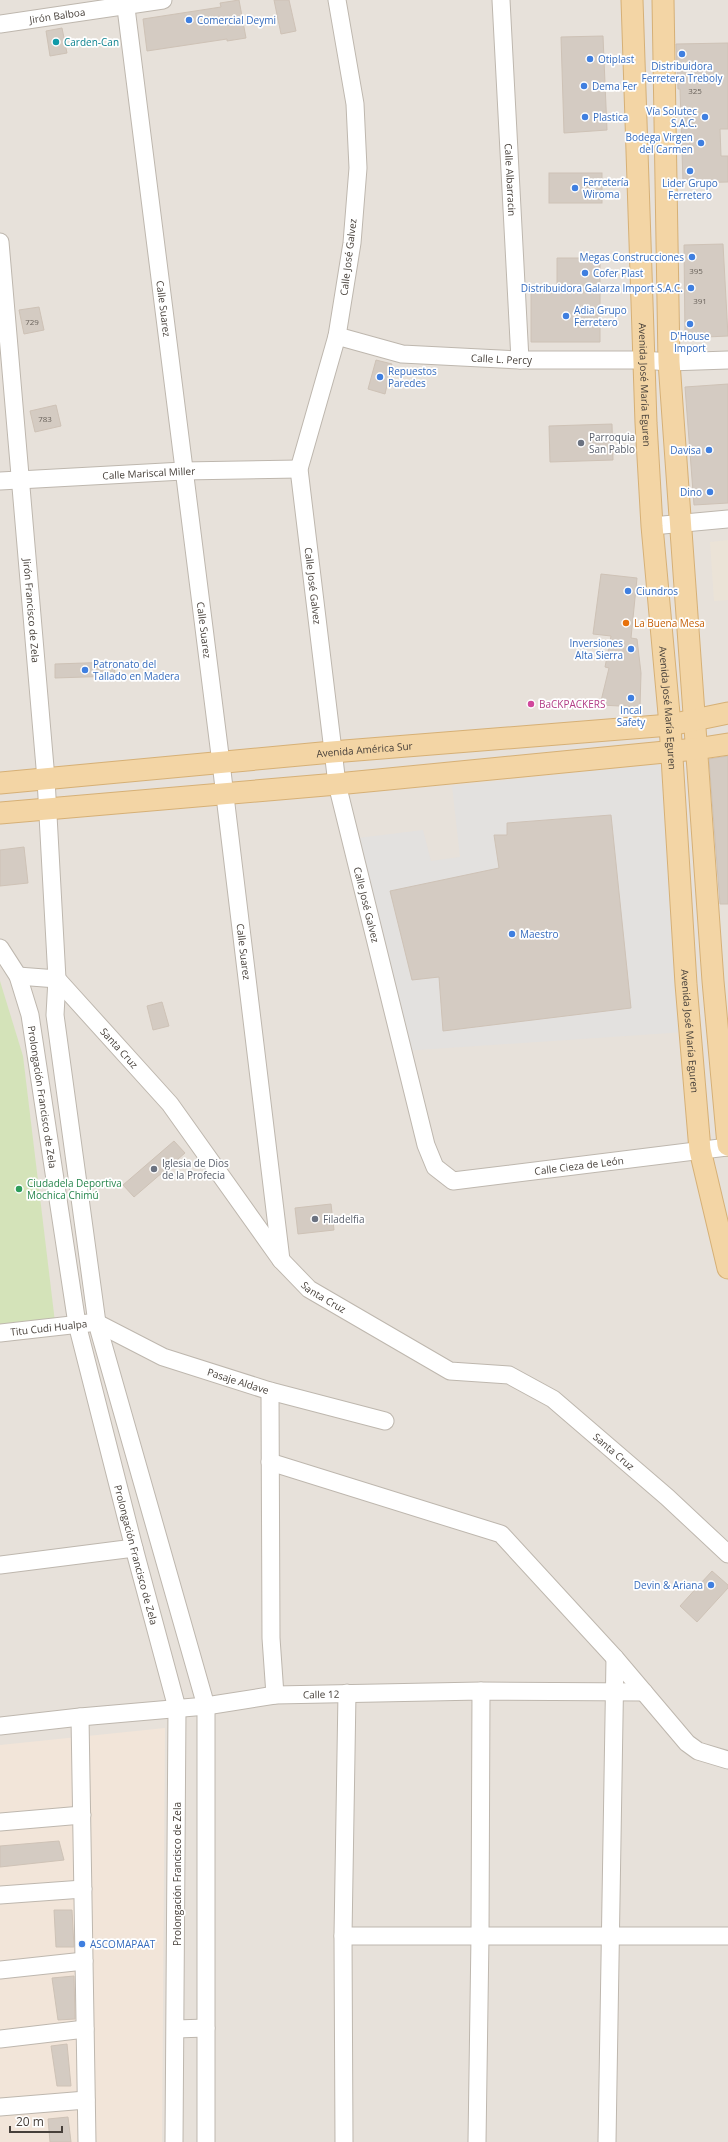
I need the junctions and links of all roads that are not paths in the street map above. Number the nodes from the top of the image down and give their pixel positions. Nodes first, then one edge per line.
1 (163, 0) edge
2 (337, 0) edge
3 (501, 0) edge
4 (632, 0) edge
5 (663, 0) edge
6 (126, 3) edge
7 (0, 24) edge
8 (0, 242) edge
9 (337, 336) junction
10 (520, 360) junction
11 (643, 360) junction
12 (728, 360) edge
13 (669, 362) junction
14 (674, 421) junction
15 (646, 423) junction
16 (299, 469) junction
17 (183, 471) junction
18 (21, 480) junction
19 (0, 481) edge
20 (728, 519) edge
21 (681, 524) junction
22 (652, 526) junction
23 (728, 713) edge
24 (695, 720) junction
25 (670, 725) junction
26 (541, 736) junction
27 (728, 744) edge
28 (696, 749) junction
29 (332, 752) junction
30 (670, 752) junction
31 (221, 763) junction
32 (545, 764) junction
33 (46, 779) junction
34 (0, 783) edge
35 (337, 784) junction
36 (224, 794) junction
37 (48, 809) junction
38 (0, 813) edge
39 (0, 948) edge
40 (18, 976) junction
41 (57, 979) junction
42 (713, 981) junction
43 (686, 984) junction
44 (728, 1146) edge
45 (700, 1150) junction
46 (435, 1167) joint
47 (281, 1260) junction
48 (728, 1268) edge
49 (97, 1323) junction
50 (78, 1324) junction
51 (0, 1333) edge
52 (270, 1392) junction
53 (385, 1421) dead end
54 (270, 1462) junction
55 (134, 1548) junction
56 (728, 1554) edge
57 (0, 1565) edge
58 (615, 1658) junction
59 (481, 1691) junction
60 (616, 1691) junction
61 (644, 1692) junction
62 (347, 1693) junction
63 (275, 1695) junction
64 (206, 1706) junction
65 (177, 1708) junction
66 (80, 1717) junction
67 (0, 1726) edge
68 (728, 1760) edge
69 (82, 1815) junction
70 (0, 1822) edge
71 (83, 1888) junction
72 (0, 1895) edge
73 (343, 1936) junction
74 (480, 1936) junction
75 (610, 1936) junction
76 (728, 1936) edge
77 (84, 1961) junction
78 (0, 1970) edge
79 (206, 2028) junction
80 (85, 2029) junction
81 (176, 2029) junction
82 (0, 2039) edge
83 (86, 2100) junction
84 (0, 2107) edge
85 (87, 2142) edge
86 (174, 2142) edge
87 (206, 2142) edge
88 (344, 2142) edge
89 (477, 2142) edge
90 (606, 2142) edge

1 - 6 street, Jirón Balboa
2 - 9 street, Calle José Galvez
3 - 10 street, Calle Albarracin
4 - 11 main road, Avenida José María Eguren
5 - 13 main road
6 - 7 street, Jirón Balboa
6 - 17 street, Calle Suarez
8 - 18 street, Jirón Francisco de Zela
9 - 10 street, Calle L. Percy
9 - 16 street, Calle José Galvez
10 - 11 street, Calle L. Percy
11 - 13 street, Calle L. Percy
11 - 15 main road, Avenida José María Eguren
12 - 13 street, Calle L. Percy
13 - 14 main road
14 - 15 main road
14 - 21 main road
15 - 22 main road, Avenida José María Eguren
16 - 17 street, Calle Mariscal Miller
16 - 29 street, Calle José Galvez
17 - 18 street, Calle Mariscal Miller
17 - 31 street, Calle Suarez
18 - 19 street, Calle Mariscal Miller
18 - 33 street, Jirón Francisco de Zela
20 - 21 street
21 - 22 street
21 - 24 main road
22 - 25 main road, Avenida José María Eguren
23 - 24 main road, Avenida América Sur
24 - 25 main road, Avenida América Sur
24 - 28 main road
25 - 26 main road, Avenida América Sur
25 - 30 main road, Avenida José María Eguren
26 - 29 main road, Avenida América Sur
26 - 32 main road
27 - 28 main road
28 - 30 main road
28 - 42 main road
29 - 31 main road, Avenida América Sur
29 - 35 street, Calle José Galvez
30 - 32 main road
30 - 43 main road, Avenida José María Eguren
31 - 33 main road, Avenida América Sur
31 - 36 street, Calle Suarez
32 - 35 main road
33 - 34 main road, Avenida América Sur
33 - 37 street, Jirón Francisco de Zela
35 - 36 main road
35 - 46 street, Calle José Galvez
36 - 37 main road
36 - 47 street, Calle Suarez
37 - 38 main road
37 - 41 street, Jirón Francisco de Zela
39 - 40 street
40 - 41 street
40 - 50 street, Prolongación Francisco de Zela
41 - 47 street, Santa Cruz
41 - 49 street
42 - 43 main road
42 - 44 main road
43 - 45 main road, Avenida José María Eguren
44 - 45 street, Calle Cieza de León
45 - 46 street, Calle Cieza de León
45 - 48 main road, Avenida José María Eguren
47 - 56 street, Santa Cruz
49 - 50 street, Titu Cudi Hualpa
49 - 52 street, Pasaje Aldave
49 - 64 street
50 - 51 street, Titu Cudi Hualpa
50 - 55 street, Prolongación Francisco de Zela
52 - 53 street, Pasaje Aldave
52 - 54 street
54 - 58 street
54 - 63 street
55 - 57 street
55 - 65 street, Prolongación Francisco de Zela
58 - 60 street
58 - 61 street
59 - 60 street, Calle 12
59 - 62 street, Calle 12
59 - 74 street
60 - 61 street, Calle 12
60 - 75 street
61 - 68 street
62 - 63 street, Calle 12
62 - 73 street
63 - 64 street, Calle 12
64 - 65 street, Calle 12
64 - 79 street
65 - 66 street, Calle 12
65 - 81 street, Prolongación Francisco de Zela
66 - 67 street, Calle 12
66 - 69 street
69 - 70 street
69 - 71 street
71 - 72 street
71 - 77 street
73 - 74 street
73 - 88 street
74 - 75 street
74 - 89 street
75 - 76 street
75 - 90 street
77 - 78 street
77 - 80 street
79 - 81 street
79 - 87 street
80 - 82 street
80 - 83 street
81 - 86 street, Prolongación Francisco de Zela
83 - 84 street
83 - 85 street

